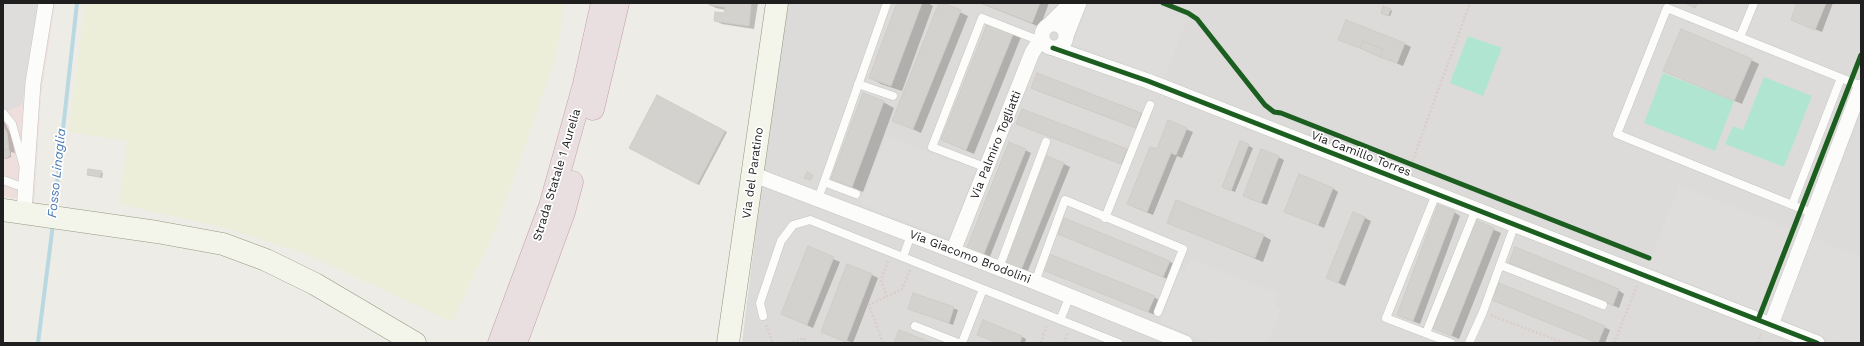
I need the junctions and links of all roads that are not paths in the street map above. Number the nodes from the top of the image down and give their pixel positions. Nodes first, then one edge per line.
1 (46, 3) edge
2 (602, 3) edge
3 (618, 3) edge
4 (777, 3) edge
5 (887, 3) edge
6 (1071, 3) edge
7 (1079, 3) edge
8 (1754, 3) edge
9 (1049, 25) junction
10 (1740, 37) junction
11 (1060, 45) junction
12 (1841, 78) junction
13 (858, 84) junction
14 (1861, 86) edge
15 (893, 96) dead end
16 (1150, 105) dead end
17 (3, 113) edge
18 (1046, 142) dead end
19 (986, 168) junction
20 (752, 174) junction
21 (3, 180) edge
22 (26, 182) junction
23 (824, 182) junction
24 (856, 194) dead end
25 (1436, 194) junction
26 (818, 199) junction
27 (1792, 205) junction
28 (1476, 209) junction
29 (21, 212) edge
30 (1812, 213) junction
31 (1105, 218) junction
32 (1515, 224) junction
33 (911, 235) junction
34 (954, 251) junction
35 (903, 257) junction
36 (1500, 265) junction
37 (998, 268) junction
38 (1035, 282) junction
39 (983, 289) junction
40 (1070, 296) junction
41 (1603, 305) dead end
42 (1158, 312) dead end
43 (763, 316) road end
44 (1060, 320) junction
45 (1771, 325) junction
46 (915, 326) dead end
47 (1426, 333) junction
48 (415, 343) edge
49 (499, 343) edge
50 (516, 343) edge
51 (728, 343) edge
52 (958, 343) edge
53 (962, 343) edge
54 (1118, 343) edge
55 (1185, 343) edge
56 (1451, 343) edge
57 (1469, 343) edge
58 (1817, 343) edge

1 - 22 street
2 - 49 highway, Strada Statale 1 Aurelia
3 - 50 highway, Strada Statale 1 Aurelia
4 - 20 street, Via del Paratino
5 - 13 lane
6 - 9 street
7 - 11 street, Via Palmiro Togliatti
8 - 10 lane
9 - 11 street
9 - 11 street
10 - 12 lane
10 - 27 lane
11 - 19 street, Via Palmiro Togliatti
11 - 19 lane
11 - 25 street, Via Camillo Torres
12 - 14 lane
12 - 27 lane
13 - 15 lane
13 - 23 lane
14 - 30 street
16 - 31 lane
17 - 22 lane
18 - 37 lane
19 - 34 street, Via Palmiro Togliatti
20 - 26 street, Via Giacomo Brodolini
20 - 51 street, Via del Paratino
21 - 22 lane
22 - 29 street
23 - 24 lane
23 - 26 lane
25 - 28 street, Via Camillo Torres
25 - 47 lane
26 - 33 street, Via Giacomo Brodolini
27 - 30 lane
28 - 32 street, Via Camillo Torres
28 - 47 lane
29 - 48 street
30 - 45 street
31 - 38 lane
31 - 42 lane
32 - 36 lane
32 - 45 street, Via Camillo Torres
33 - 34 street, Via Giacomo Brodolini
33 - 35 lane
34 - 37 street, Via Giacomo Brodolini
35 - 39 lane
35 - 43 lane
36 - 41 lane
36 - 57 lane
37 - 38 street, Via Giacomo Brodolini
38 - 40 street, Via Giacomo Brodolini
39 - 44 lane
39 - 53 lane
40 - 44 lane
40 - 55 street, Via Giacomo Brodolini
44 - 54 lane
45 - 58 street, Via Camillo Torres
46 - 52 lane
47 - 56 lane

